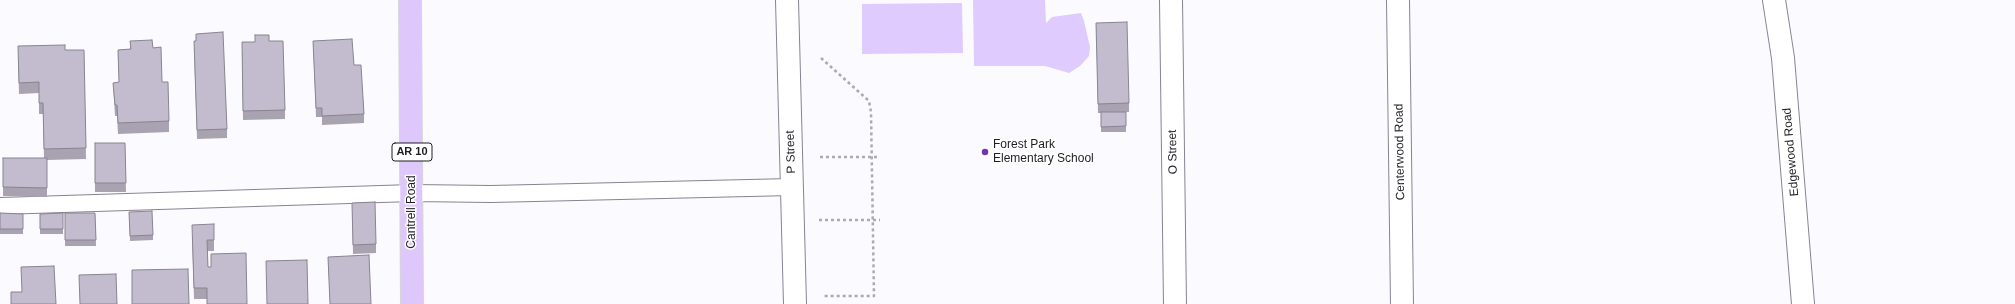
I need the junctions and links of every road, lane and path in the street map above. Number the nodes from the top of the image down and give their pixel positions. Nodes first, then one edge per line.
1 (410, 0) edge
2 (787, 0) edge
3 (1171, 0) edge
4 (1398, 0) edge
5 (1774, 0) edge
6 (821, 58) dead end
7 (878, 156) dead end
8 (820, 157) dead end
9 (872, 157) junction
10 (792, 187) junction
11 (413, 193) junction
12 (0, 206) edge
13 (819, 220) dead end
14 (873, 220) junction
15 (880, 220) dead end
16 (823, 296) dead end
17 (412, 304) edge
18 (795, 304) edge
19 (1175, 304) edge
20 (1402, 304) edge
21 (1804, 304) edge

1 - 11 main road, Cantrell Road / AR 10
2 - 10 street, P Street
3 - 19 street, O Street
4 - 20 street, Centerwood Road
5 - 21 street, Edgewood Road
6 - 9 path
7 - 9 path
8 - 9 path
9 - 14 path
10 - 11 lane
10 - 18 street, P Street
11 - 12 lane
11 - 17 main road, Cantrell Road / AR 10
13 - 14 path
14 - 15 path
14 - 16 path

